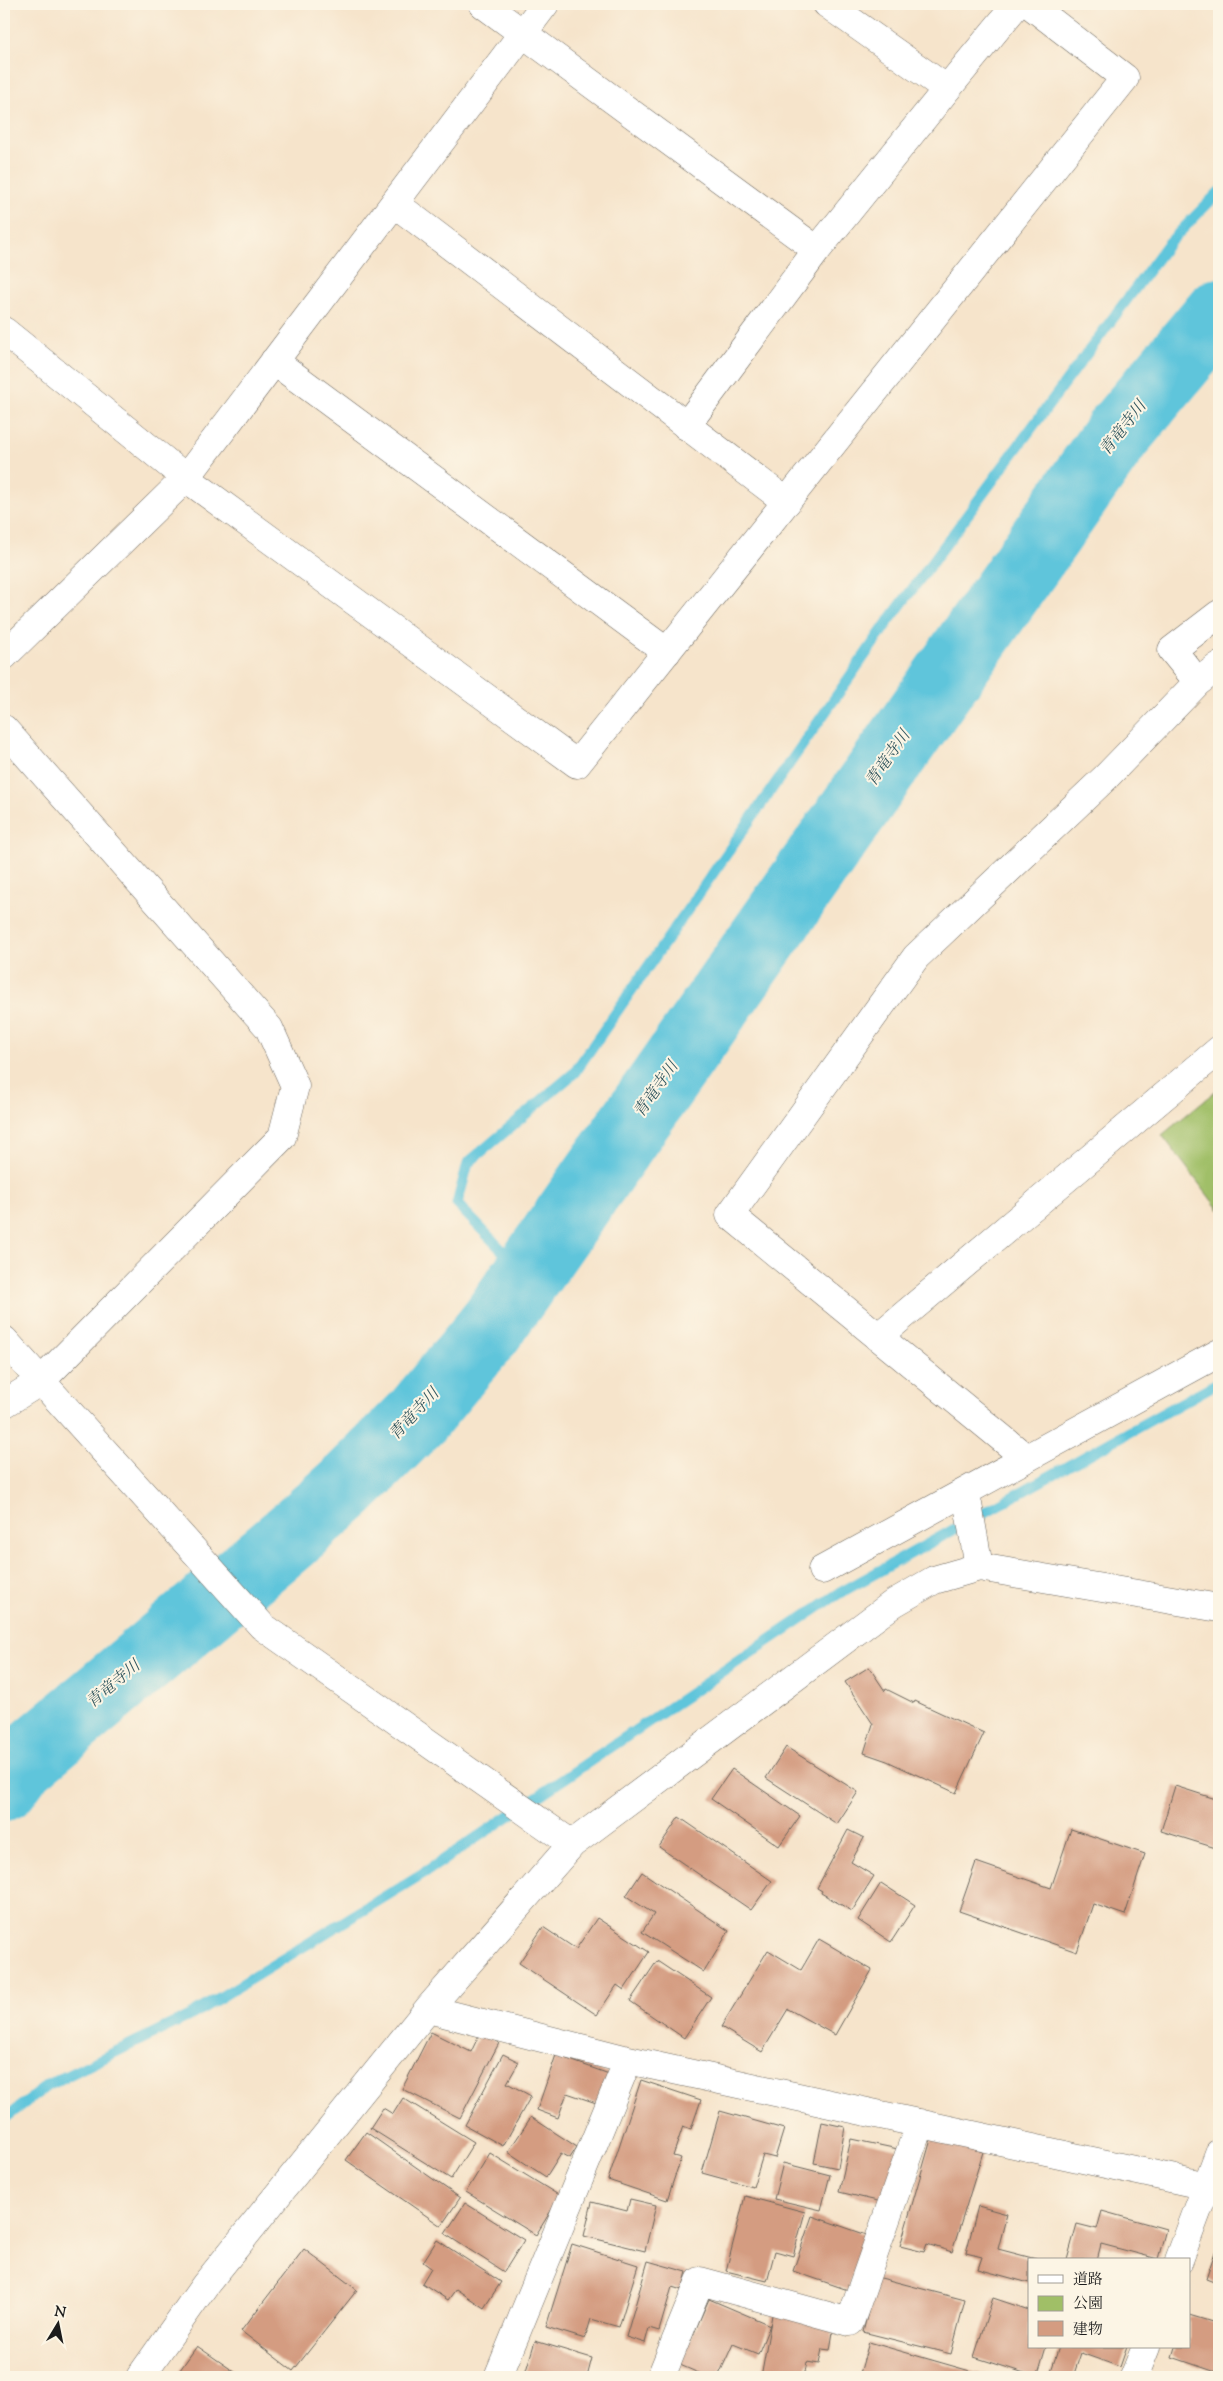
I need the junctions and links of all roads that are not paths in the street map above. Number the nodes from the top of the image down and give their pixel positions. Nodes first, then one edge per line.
1 (483, 4) edge
2 (545, 4) edge
3 (827, 4) edge
4 (1017, 4) edge
5 (1029, 4) edge
6 (523, 33) junction
7 (946, 89) junction
8 (394, 203) junction
9 (817, 250) junction
10 (4, 330) edge
11 (274, 361) junction
12 (686, 426) junction
13 (186, 478) junction
14 (787, 502) junction
15 (1219, 614) edge
16 (667, 652) junction
17 (4, 656) edge
18 (1219, 666) edge
19 (1198, 682) junction
20 (4, 729) edge
21 (1219, 1050) edge
22 (878, 1337) junction
23 (4, 1340) edge
24 (1219, 1353) edge
25 (41, 1381) junction
26 (4, 1404) edge
27 (1026, 1458) junction
28 (966, 1493) junction
29 (979, 1567) junction
30 (822, 1570) dead end
31 (1219, 1608) edge
32 (572, 1844) junction
33 (428, 2009) junction
34 (628, 2060) junction
35 (920, 2124) junction
36 (1219, 2153) edge
37 (1207, 2186) junction
38 (1180, 2258) edge
39 (1146, 2348) edge
40 (140, 2377) edge
41 (498, 2377) edge
42 (661, 2377) edge
43 (1134, 2377) edge

1 - 6 street
2 - 6 street
3 - 7 street
4 - 7 street
5 - 14 street
6 - 8 street
6 - 9 street
7 - 9 street
8 - 11 street
8 - 12 street
9 - 12 street
10 - 13 street
11 - 13 street
11 - 16 street
12 - 14 street
13 - 16 street
13 - 17 street
14 - 16 street
15 - 19 street
18 - 19 street
19 - 22 street
20 - 25 street
21 - 22 street
22 - 27 street
23 - 25 street
24 - 27 street
25 - 26 street
25 - 32 street
27 - 28 street
28 - 29 street
28 - 30 street
29 - 31 street
29 - 32 street
32 - 33 street
33 - 34 street
33 - 40 street
34 - 35 street
34 - 41 street
35 - 37 street
35 - 42 street
36 - 37 street
37 - 38 street
39 - 43 street

